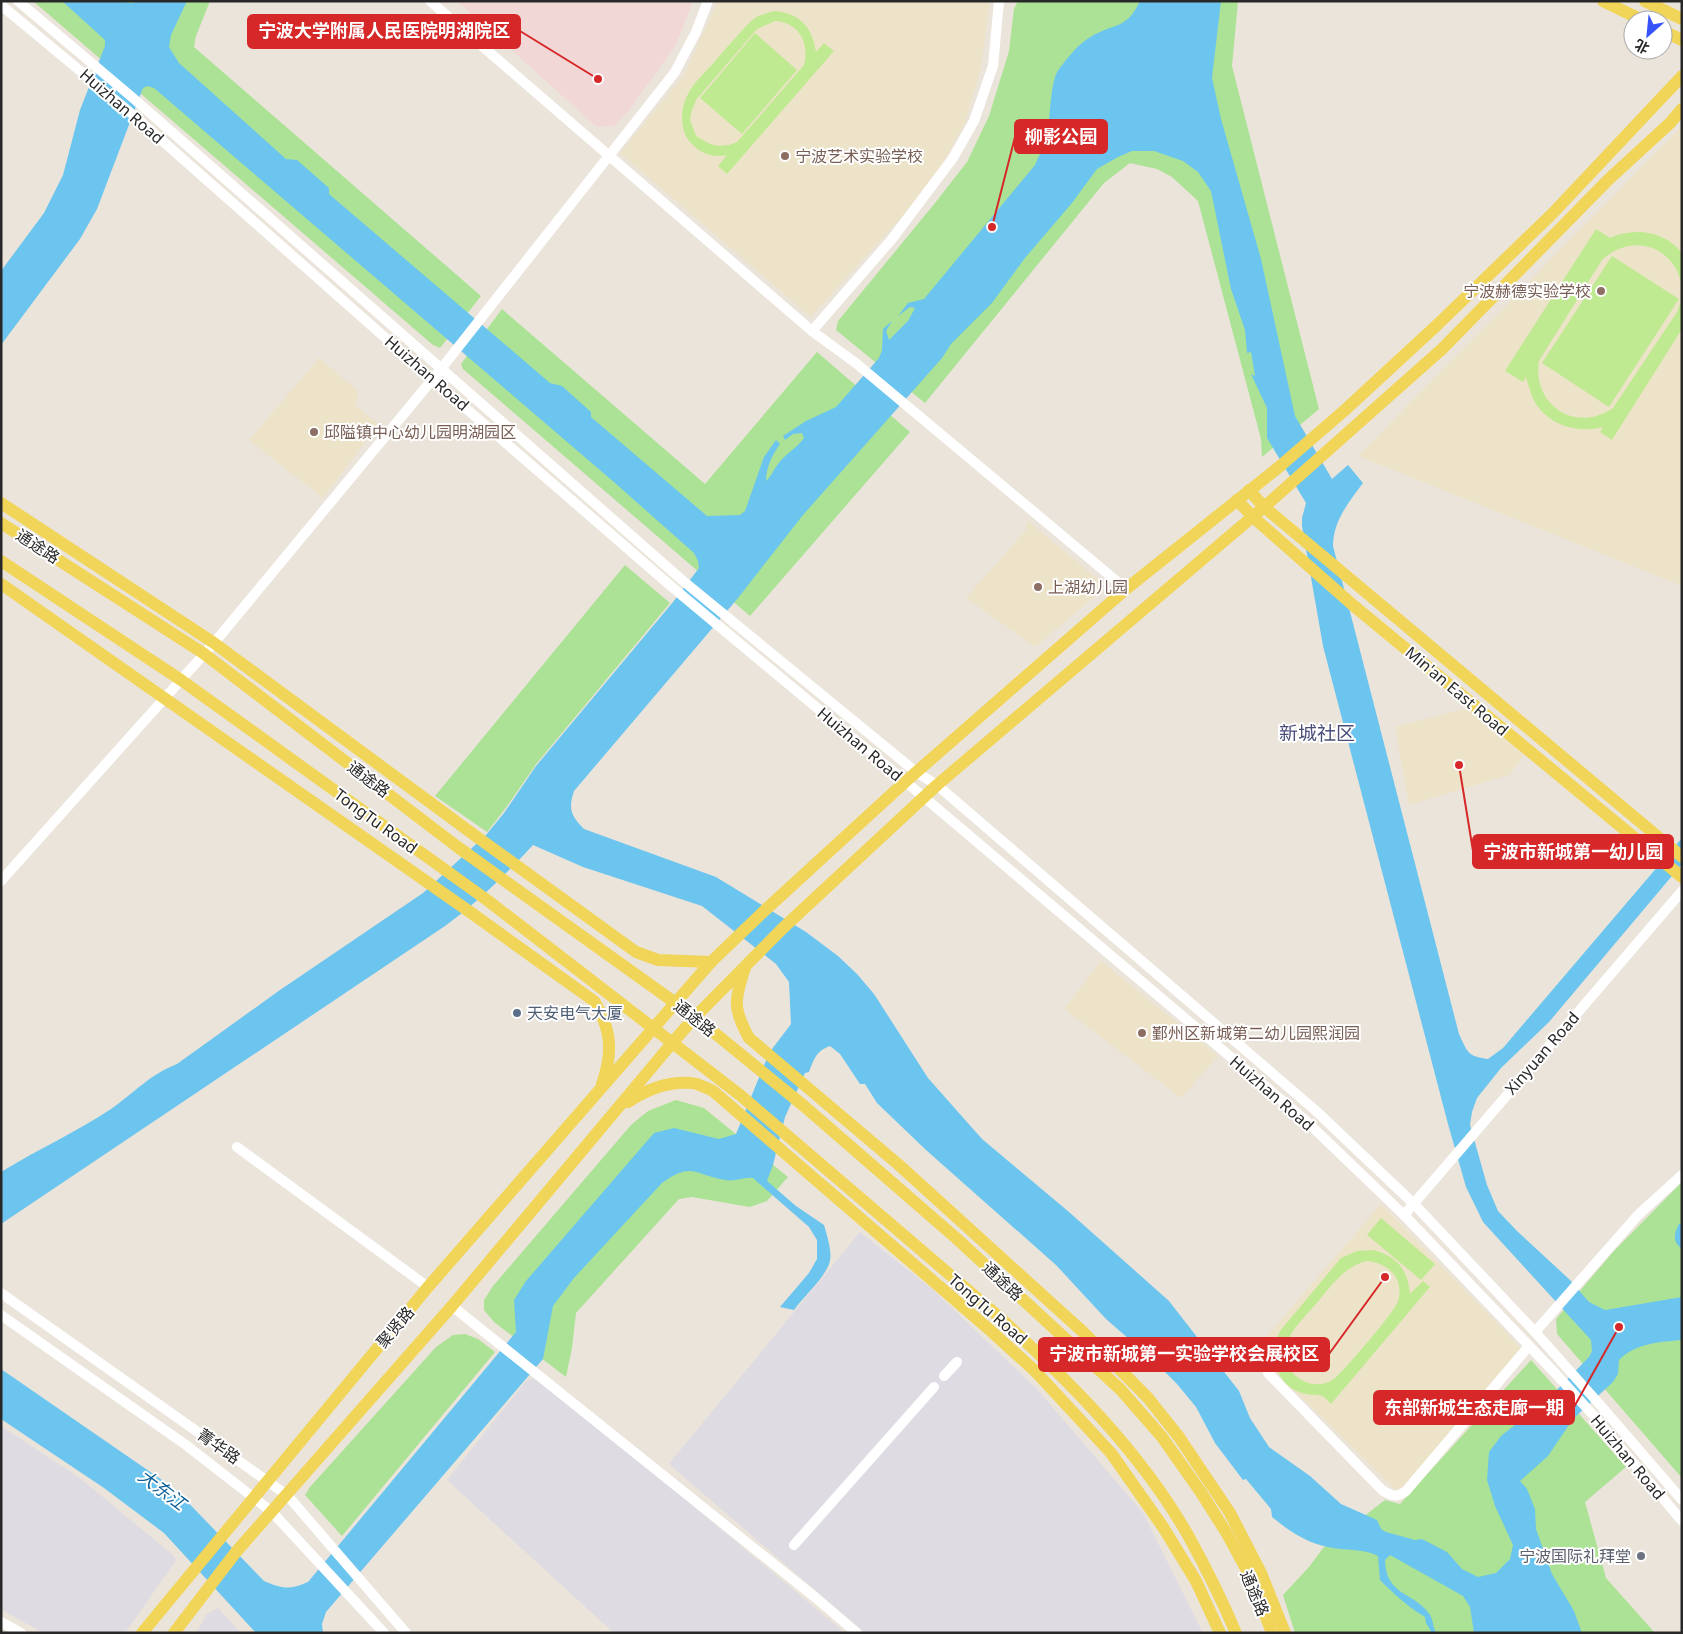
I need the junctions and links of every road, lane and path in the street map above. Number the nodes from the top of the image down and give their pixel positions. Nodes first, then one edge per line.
1 (18, 1) edge
2 (430, 1) edge
3 (708, 1) edge
4 (999, 1) edge
5 (1603, 1) edge
6 (1645, 1) edge
7 (1, 5) edge
8 (1623, 11) edge
9 (1682, 19) edge
10 (1682, 76) edge
11 (1682, 109) edge
12 (610, 156) junction
13 (812, 331) junction
14 (441, 368) junction
15 (432, 379) junction
16 (1249, 490) junction
17 (1238, 500) junction
18 (1, 503) edge
19 (1264, 506) junction
20 (1252, 516) junction
21 (1, 522) edge
22 (1, 561) edge
23 (1, 584) edge
24 (1126, 589) junction
25 (214, 643) junction
26 (203, 654) junction
27 (181, 680) junction
28 (165, 698) junction
29 (916, 772) junction
30 (904, 782) junction
31 (937, 786) junction
32 (925, 798) junction
33 (1682, 856) edge
34 (1681, 876) edge
35 (1, 881) edge
36 (1682, 891) edge
37 (711, 962) junction
38 (746, 966) junction
39 (676, 1002) junction
40 (695, 1017) junction
41 (654, 1028) junction
42 (672, 1042) junction
43 (600, 1090) junction
44 (615, 1111) junction
45 (237, 1147) dead end
46 (1682, 1175) edge
47 (1414, 1204) junction
48 (1404, 1215) junction
49 (428, 1287) junction
50 (1, 1293) edge
51 (452, 1306) junction
52 (1, 1315) edge
53 (1535, 1332) junction
54 (1529, 1346) junction
55 (957, 1362) dead end
56 (1268, 1373) dead end
57 (944, 1376) dead end
58 (934, 1387) dead end
59 (268, 1480) junction
60 (287, 1495) junction
61 (254, 1497) junction
62 (1682, 1500) edge
63 (272, 1512) junction
64 (1682, 1520) edge
65 (794, 1545) dead end
66 (1, 1622) edge
67 (21, 1633) edge
68 (142, 1633) edge
69 (174, 1633) edge
70 (384, 1633) edge
71 (406, 1633) edge
72 (856, 1633) edge
73 (1220, 1633) edge
74 (1236, 1633) edge
75 (1272, 1633) edge
76 (1285, 1633) edge

1 - 14 street, Huizhan Road
2 - 12 street
3 - 12 street
4 - 13 street
5 - 8 main road
6 - 9 main road
7 - 15 street, Huizhan Road
10 - 16 main road, 聚贤路
11 - 19 main road, 聚贤路
12 - 13 street
12 - 14 street
13 - 24 street
14 - 15 street
14 - 29 street, Huizhan Road
15 - 25 street
15 - 30 street, Huizhan Road
16 - 17 main road, 聚贤路
16 - 19 main road, Min'an East Road
17 - 20 main road, Min'an East Road
17 - 24 main road, 聚贤路
18 - 25 main road
19 - 20 main road, 聚贤路
19 - 33 main road, Min'an East Road
20 - 31 main road, 聚贤路
20 - 34 main road, Min'an East Road
21 - 26 main road, 通途路
22 - 27 main road, TongTu Road
23 - 28 main road
24 - 29 main road, 聚贤路
25 - 26 street
25 - 37 main road
26 - 27 street
26 - 39 main road, 通途路
27 - 28 street
27 - 41 main road, TongTu Road
28 - 35 street
28 - 43 main road
29 - 30 main road, 聚贤路
29 - 31 street, Huizhan Road
30 - 32 street, Huizhan Road
30 - 37 main road, 聚贤路
31 - 32 main road, 聚贤路
31 - 47 street, Huizhan Road
32 - 38 main road, 聚贤路
32 - 48 street, Huizhan Road
36 - 47 street, Xinyuan Road
37 - 39 main road, 聚贤路
38 - 40 main road, 聚贤路
38 - 76 main road
39 - 40 main road, 通途路
39 - 41 main road, 聚贤路
40 - 42 main road, 聚贤路
40 - 75 main road, 通途路
41 - 42 main road, TongTu Road
41 - 43 main road, 聚贤路
42 - 44 main road, 聚贤路
42 - 74 main road, TongTu Road
43 - 49 main road, 聚贤路
44 - 51 main road, 聚贤路
44 - 73 main road
45 - 49 street
46 - 53 street
47 - 48 street, Xinyuan Road
47 - 53 street, Huizhan Road
48 - 54 street, Huizhan Road
49 - 59 main road, 聚贤路
50 - 59 street, 菁华路
51 - 60 main road, 聚贤路
51 - 72 street
52 - 61 street
53 - 62 street, Huizhan Road
54 - 56 street
54 - 64 street, Huizhan Road
55 - 57 street
58 - 65 street
59 - 60 street, 菁华路
59 - 61 main road, 聚贤路
60 - 63 main road, 聚贤路
60 - 71 street, 菁华路
61 - 63 street
61 - 68 main road, 聚贤路
63 - 69 main road, 聚贤路
63 - 70 street
66 - 67 street

